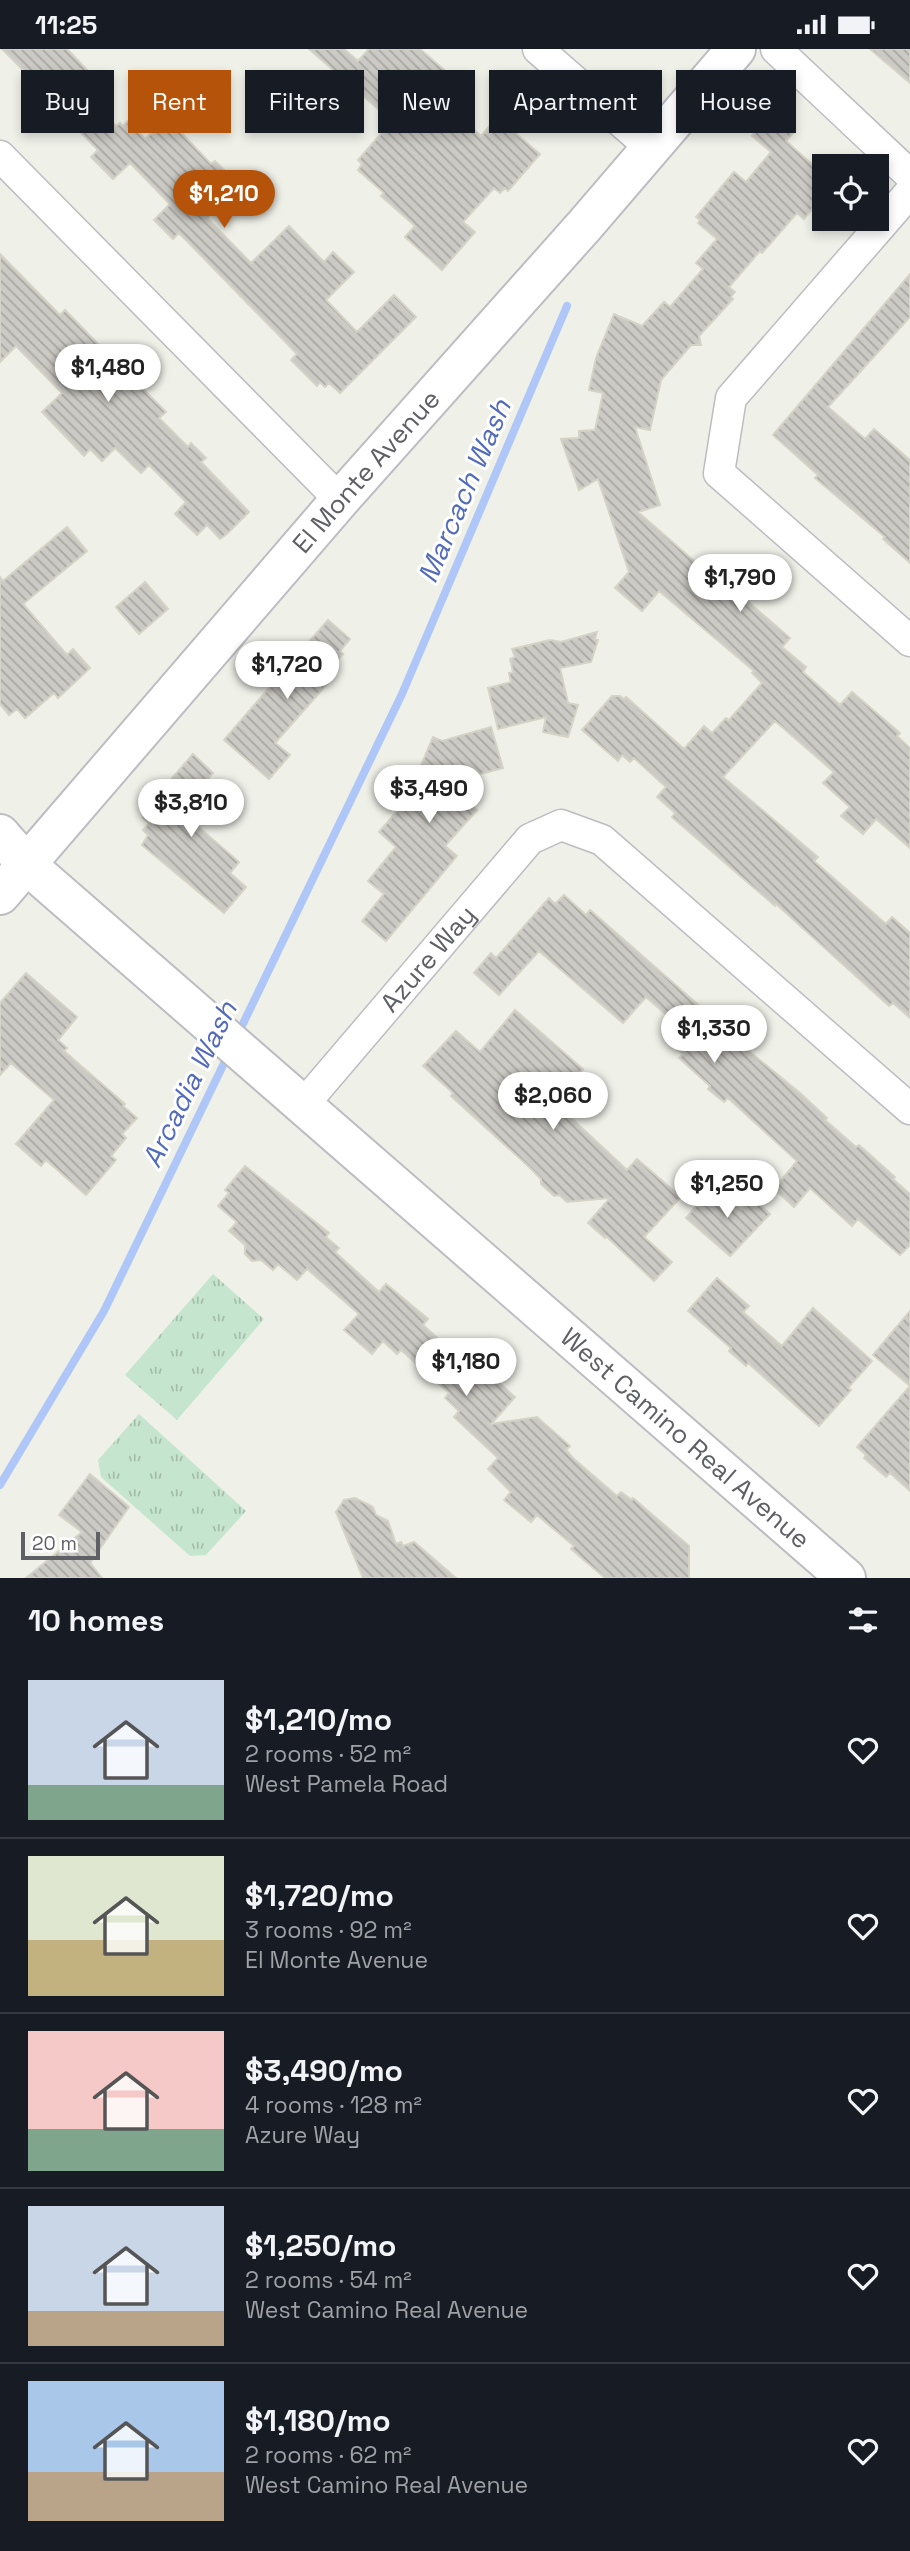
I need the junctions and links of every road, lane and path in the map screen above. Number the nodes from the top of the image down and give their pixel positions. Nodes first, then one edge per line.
1 (538, 49) edge
2 (736, 49) edge
3 (776, 49) edge
4 (651, 148) junction
5 (0, 156) edge
6 (910, 175) edge
7 (910, 192) edge
8 (340, 500) junction
9 (910, 641) edge
10 (0, 834) edge
11 (27, 865) junction
12 (0, 895) edge
13 (304, 1104) junction
14 (910, 1109) edge
15 (846, 1578) edge

1 - 4 street
2 - 4 street, El Monte Avenue
3 - 6 street
4 - 8 street, El Monte Avenue
5 - 8 street
7 - 9 street
8 - 11 street, El Monte Avenue
10 - 11 street, West Camino Real Avenue
11 - 12 street, El Monte Avenue
11 - 13 street, West Camino Real Avenue
13 - 14 street, Azure Way
13 - 15 street, West Camino Real Avenue

